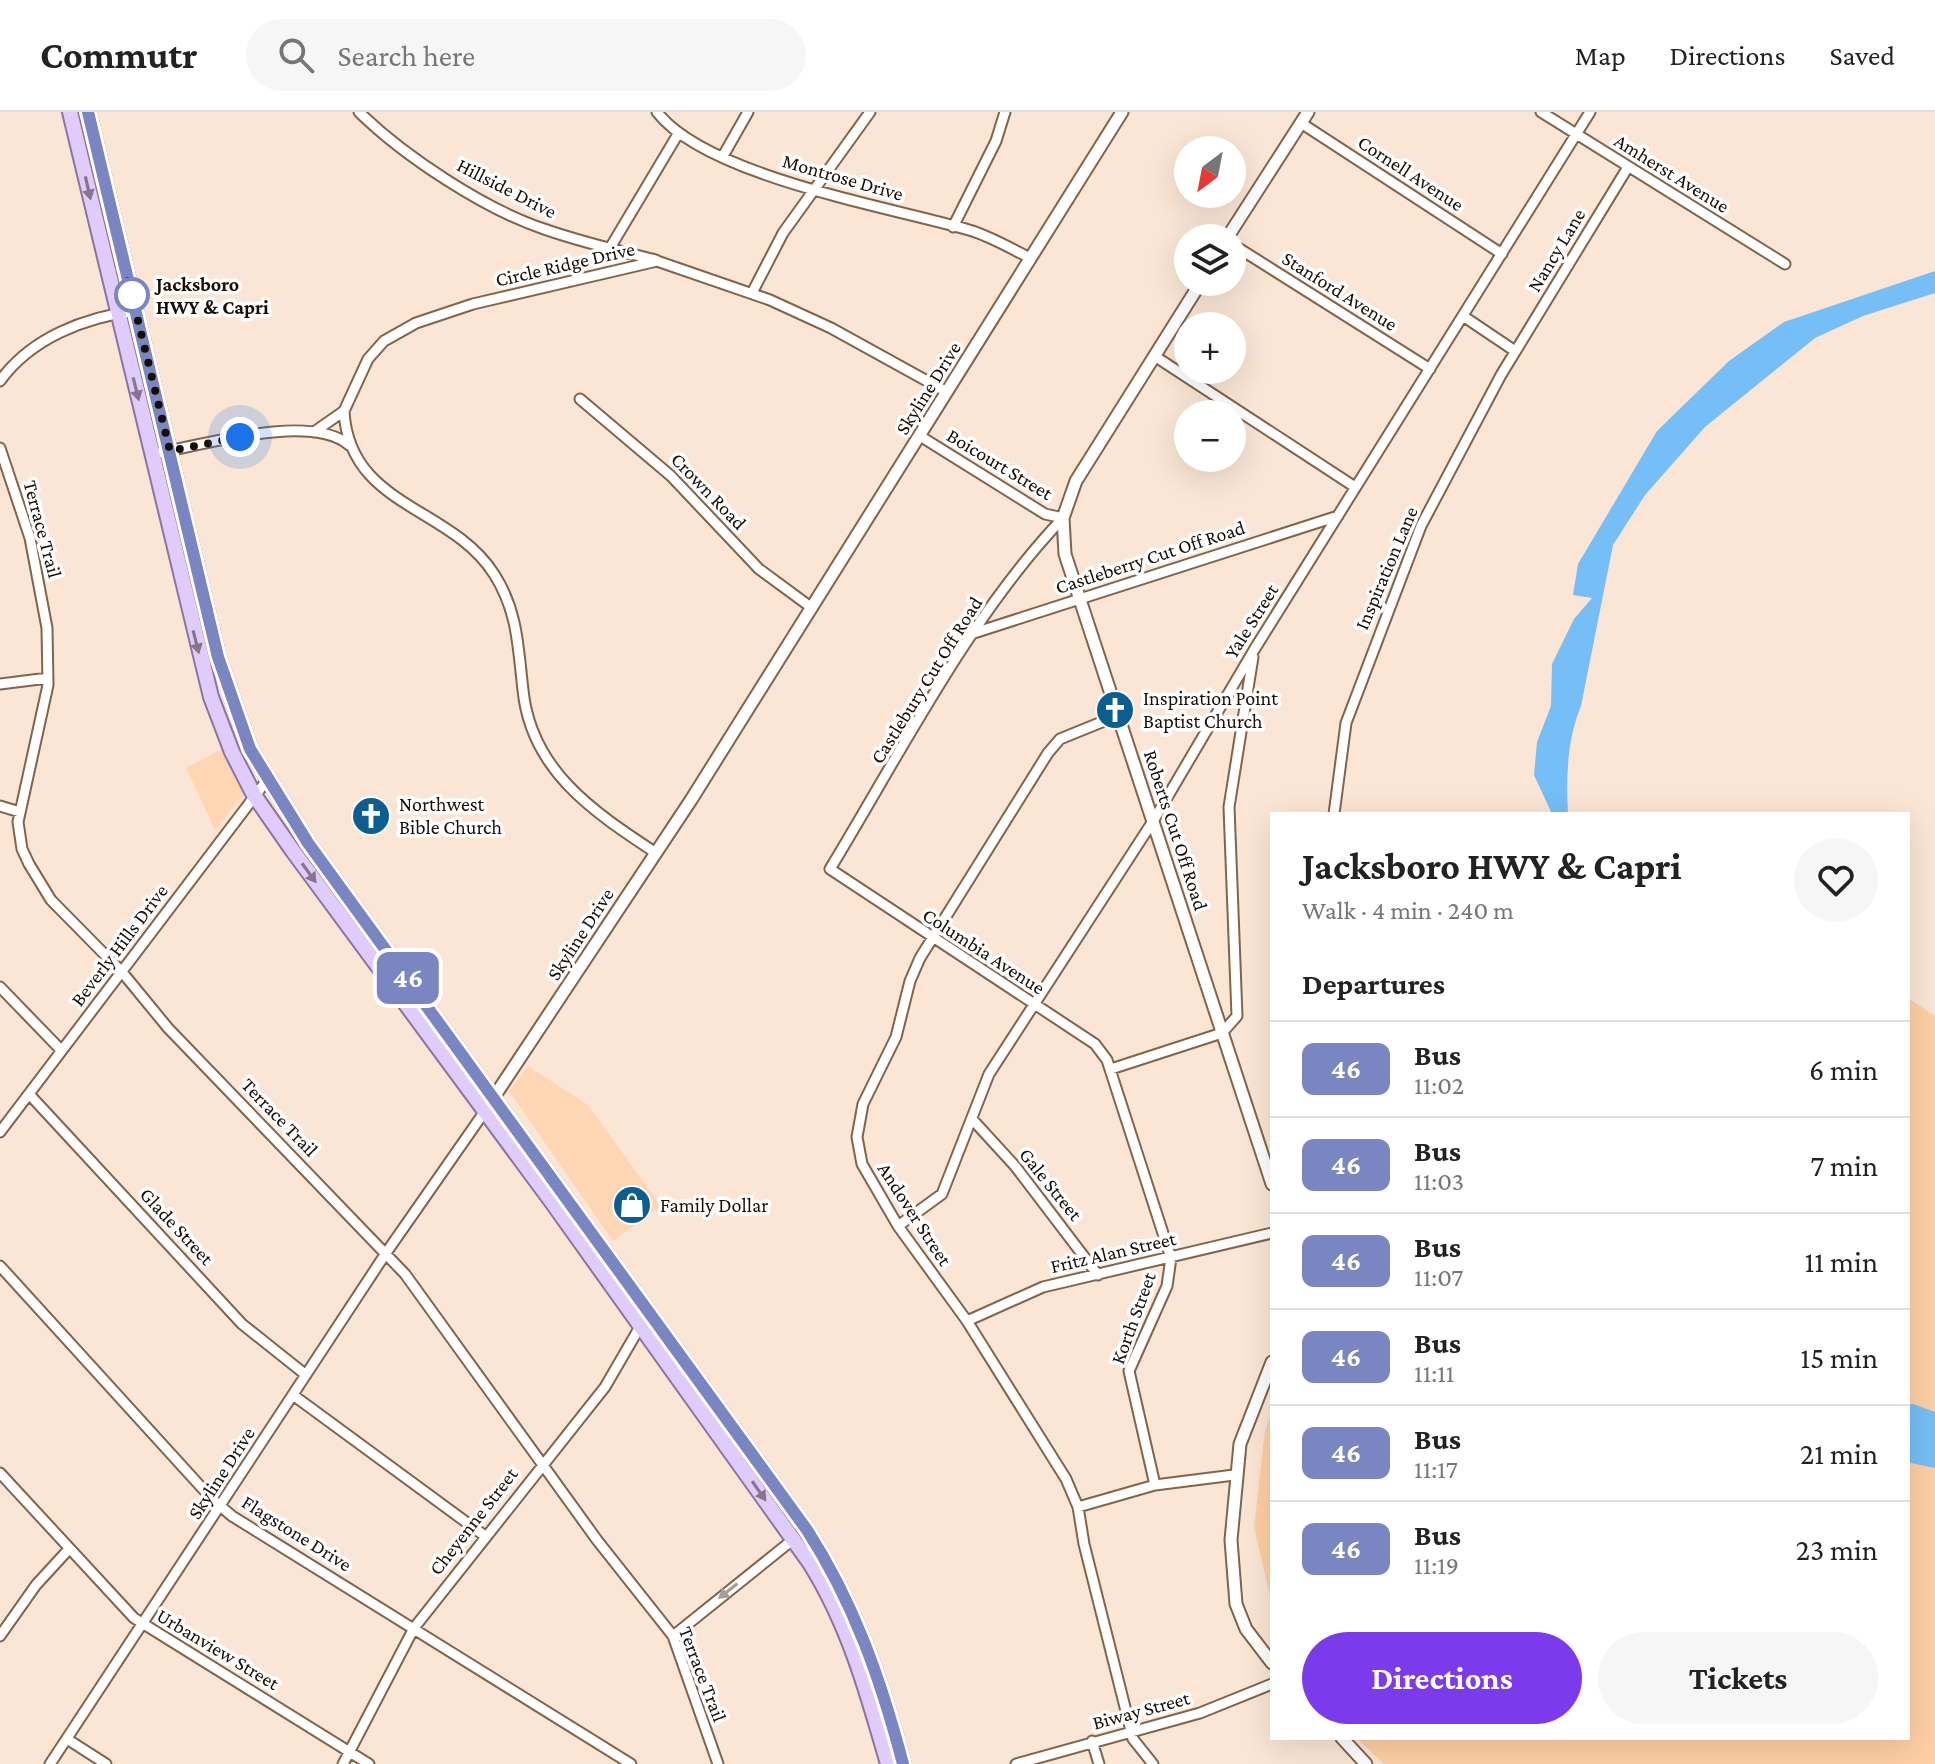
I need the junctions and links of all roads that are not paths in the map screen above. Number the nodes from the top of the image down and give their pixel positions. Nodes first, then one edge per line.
1 (70, 112) edge
2 (88, 112) edge
3 (359, 112) edge
4 (657, 112) edge
5 (748, 112) edge
6 (870, 112) edge
7 (1005, 112) edge
8 (1122, 112) edge
9 (1308, 112) edge
10 (1541, 112) edge
11 (1590, 112) edge
12 (1301, 123) junction
13 (678, 134) junction
14 (1576, 135) junction
15 (723, 156) junction
16 (1628, 167) junction
17 (814, 190) junction
18 (1236, 224) edge
19 (953, 227) junction
20 (610, 248) junction
21 (1246, 253) edge
22 (1502, 254) junction
23 (1030, 258) junction
24 (657, 261) junction
25 (1785, 264) dead end
26 (752, 293) junction
27 (1193, 296) edge
28 (136, 311) junction
29 (118, 313) junction
30 (1463, 316) junction
31 (1515, 351) junction
32 (1156, 357) junction
33 (1430, 369) junction
34 (0, 381) edge
35 (947, 392) junction
36 (580, 399) dead end
37 (344, 411) junction
38 (314, 432) junction
39 (920, 436) junction
40 (351, 447) junction
41 (0, 448) edge
42 (170, 451) junction
43 (152, 454) junction
44 (1355, 487) junction
45 (1338, 516) junction
46 (1063, 518) junction
47 (1077, 600) junction
48 (812, 608) junction
49 (974, 633) junction
50 (1254, 650) junction
51 (48, 678) junction
52 (0, 684) edge
53 (1119, 715) junction
54 (267, 780) junction
55 (254, 795) junction
56 (0, 806) edge
57 (20, 812) junction
58 (1334, 812) edge
59 (1155, 818) junction
60 (656, 853) junction
61 (830, 869) joint
62 (377, 936) junction
63 (931, 938) junction
64 (361, 945) junction
65 (122, 972) junction
66 (0, 987) edge
67 (1032, 1004) junction
68 (1222, 1033) junction
69 (61, 1050) junction
70 (1112, 1072) junction
71 (29, 1094) junction
72 (494, 1097) junction
73 (485, 1111) junction
74 (972, 1119) junction
75 (0, 1132) edge
76 (1270, 1178) edge
77 (898, 1226) junction
78 (1270, 1233) edge
79 (386, 1253) junction
80 (1171, 1258) junction
81 (0, 1266) edge
82 (1098, 1275) junction
83 (649, 1312) junction
84 (967, 1321) junction
85 (641, 1327) junction
86 (1270, 1367) edge
87 (306, 1375) junction
88 (293, 1395) junction
89 (712, 1412) junction
90 (542, 1464) junction
91 (0, 1473) edge
92 (1234, 1475) junction
93 (1155, 1485) junction
94 (220, 1506) junction
95 (1078, 1507) junction
96 (807, 1530) junction
97 (485, 1536) junction
98 (788, 1544) junction
99 (69, 1549) junction
100 (143, 1624) junction
101 (414, 1628) junction
102 (0, 1636) edge
103 (673, 1636) junction
104 (1270, 1660) edge
105 (1270, 1685) edge
106 (1131, 1732) junction
107 (67, 1739) junction
108 (1344, 1740) edge
109 (1092, 1741) junction
110 (349, 1751) junction
111 (50, 1764) edge
112 (106, 1764) edge
113 (343, 1764) edge
114 (369, 1764) edge
115 (631, 1764) edge
116 (718, 1764) edge
117 (888, 1764) edge
118 (903, 1764) edge
119 (1016, 1764) edge
120 (1099, 1764) edge
121 (1153, 1764) edge
122 (1366, 1764) edge

1 -> 29 main road
2 - 28 main road
3 - 20 street, Hillside Drive
4 - 13 street, Montrose Drive
5 - 15 street
6 - 17 street
7 - 19 street
8 - 23 street, Skyline Drive
9 - 12 street
10 - 14 street, Amherst Avenue
11 - 14 street, Yale Street
12 - 18 street
12 - 22 street, Cornell Avenue
13 - 15 street, Montrose Drive
13 - 20 street
14 - 16 street, Amherst Avenue
14 - 22 street, Yale Street
15 - 17 street, Montrose Drive
16 - 25 street, Amherst Avenue
16 - 31 street, Nancy Lane
17 - 19 street, Montrose Drive
17 - 26 street
19 - 23 street, Montrose Drive
20 - 24 street, Hillside Drive
21 - 33 street, Stanford Avenue
22 - 30 street, Yale Street
23 - 35 street, Skyline Drive
24 - 26 street, Circle Ridge Drive
24 - 37 street, Circle Ridge Drive
26 - 35 street, Circle Ridge Drive
27 - 32 street, Roberts Cut Off Road
28 - 29 street
28 - 42 main road
29 - 34 street
29 -> 43 main road
30 - 31 street
30 - 33 street, Yale Street
31 - 58 street, Inspiration Lane
32 - 44 street
32 - 46 street, Roberts Cut Off Road
33 - 44 street, Yale Street
35 - 39 street, Skyline Drive
36 - 48 street, Crown Road
37 - 38 street
37 - 40 street
38 - 40 street
38 - 42 street
39 - 46 street, Boicourt Street
39 - 48 street, Skyline Drive
40 - 60 street
41 - 51 street, Terrace Trail
42 - 43 street
42 - 54 main road
43 -> 55 main road
44 - 45 street, Yale Street
45 - 47 street, Castleberry Cut Off Road
45 - 50 street, Yale Street
46 - 47 street, Roberts Cut Off Road
46 - 49 street, Castlebury Cut Off Road
47 - 49 street, Castleberry Cut Off Road
47 - 53 street, Roberts Cut Off Road
48 - 60 street, Skyline Drive
49 - 61 street, Castlebury Cut Off Road
50 - 59 street, Yale Street
50 - 68 street
51 - 52 street
51 - 57 street, Terrace Trail
53 - 59 street, Roberts Cut Off Road
53 - 63 street, Andover Street
54 - 55 street, Beverly Hills Drive
54 - 62 main road
55 -> 64 main road
55 - 65 street, Beverly Hills Drive
56 - 57 street
57 - 65 street, Terrace Trail
59 - 67 street, Yale Street
59 - 68 street, Roberts Cut Off Road
60 - 72 street, Skyline Drive
61 - 63 street, Columbia Avenue
62 - 64 main road
62 - 72 main road
63 - 67 street, Columbia Avenue
63 - 77 street, Andover Street
64 - 73 main road
65 - 69 street, Beverly Hills Drive
65 - 79 street, Terrace Trail
66 - 69 street
67 - 70 street, Columbia Avenue
67 - 74 street, Yale Street
68 - 70 street
68 - 76 street, Roberts Cut Off Road
69 - 71 street, Beverly Hills Drive
70 - 80 street, Korth Street
71 - 75 street, Beverly Hills Drive
71 - 87 street, Glade Street
72 - 73 street, Skyline Drive
72 - 83 main road
73 - 79 street, Skyline Drive
73 - 85 main road
74 - 77 street, Yale Street
74 - 82 street, Gale Street
77 - 84 street, Andover Street
78 - 80 street, Fritz Alan Street
79 - 87 street, Skyline Drive
79 - 90 street, Terrace Trail
80 - 82 street, Fritz Alan Street
80 - 93 street, Korth Street
81 - 94 street, Flagstone Drive
82 - 84 street, Fritz Alan Street
83 - 85 street, Cheyenne Street
83 - 89 main road
84 - 95 street, Andover Street
85 - 89 main road
85 - 90 street, Cheyenne Street
86 - 92 street
87 - 88 street, Skyline Drive
88 - 94 street, Skyline Drive
88 - 97 street
89 - 96 main road
89 -> 98 main road
90 - 97 street, Cheyenne Street
90 - 103 street, Terrace Trail
91 - 99 street, Urbanview Street
92 - 93 street
92 - 104 street
93 - 95 street
94 - 100 street, Skyline Drive
94 - 101 street, Flagstone Drive
95 - 106 street, Andover Street
96 - 98 street
96 - 118 main road
97 - 101 street, Cheyenne Street
98 -> 103 street
98 - 117 main road
99 - 100 street, Urbanview Street
99 - 102 street
100 - 107 street, Skyline Drive
100 - 110 street, Urbanview Street
101 - 110 street, Cheyenne Street
101 - 115 street, Flagstone Drive
103 - 116 street, Terrace Trail
105 - 106 street, Biway Street
106 - 109 street, Biway Street
106 - 121 street
107 - 111 street, Skyline Drive
107 - 112 street
108 - 122 street
109 - 119 street, Biway Street
109 - 120 street
110 - 113 street, Cheyenne Street
110 - 114 street, Urbanview Street

